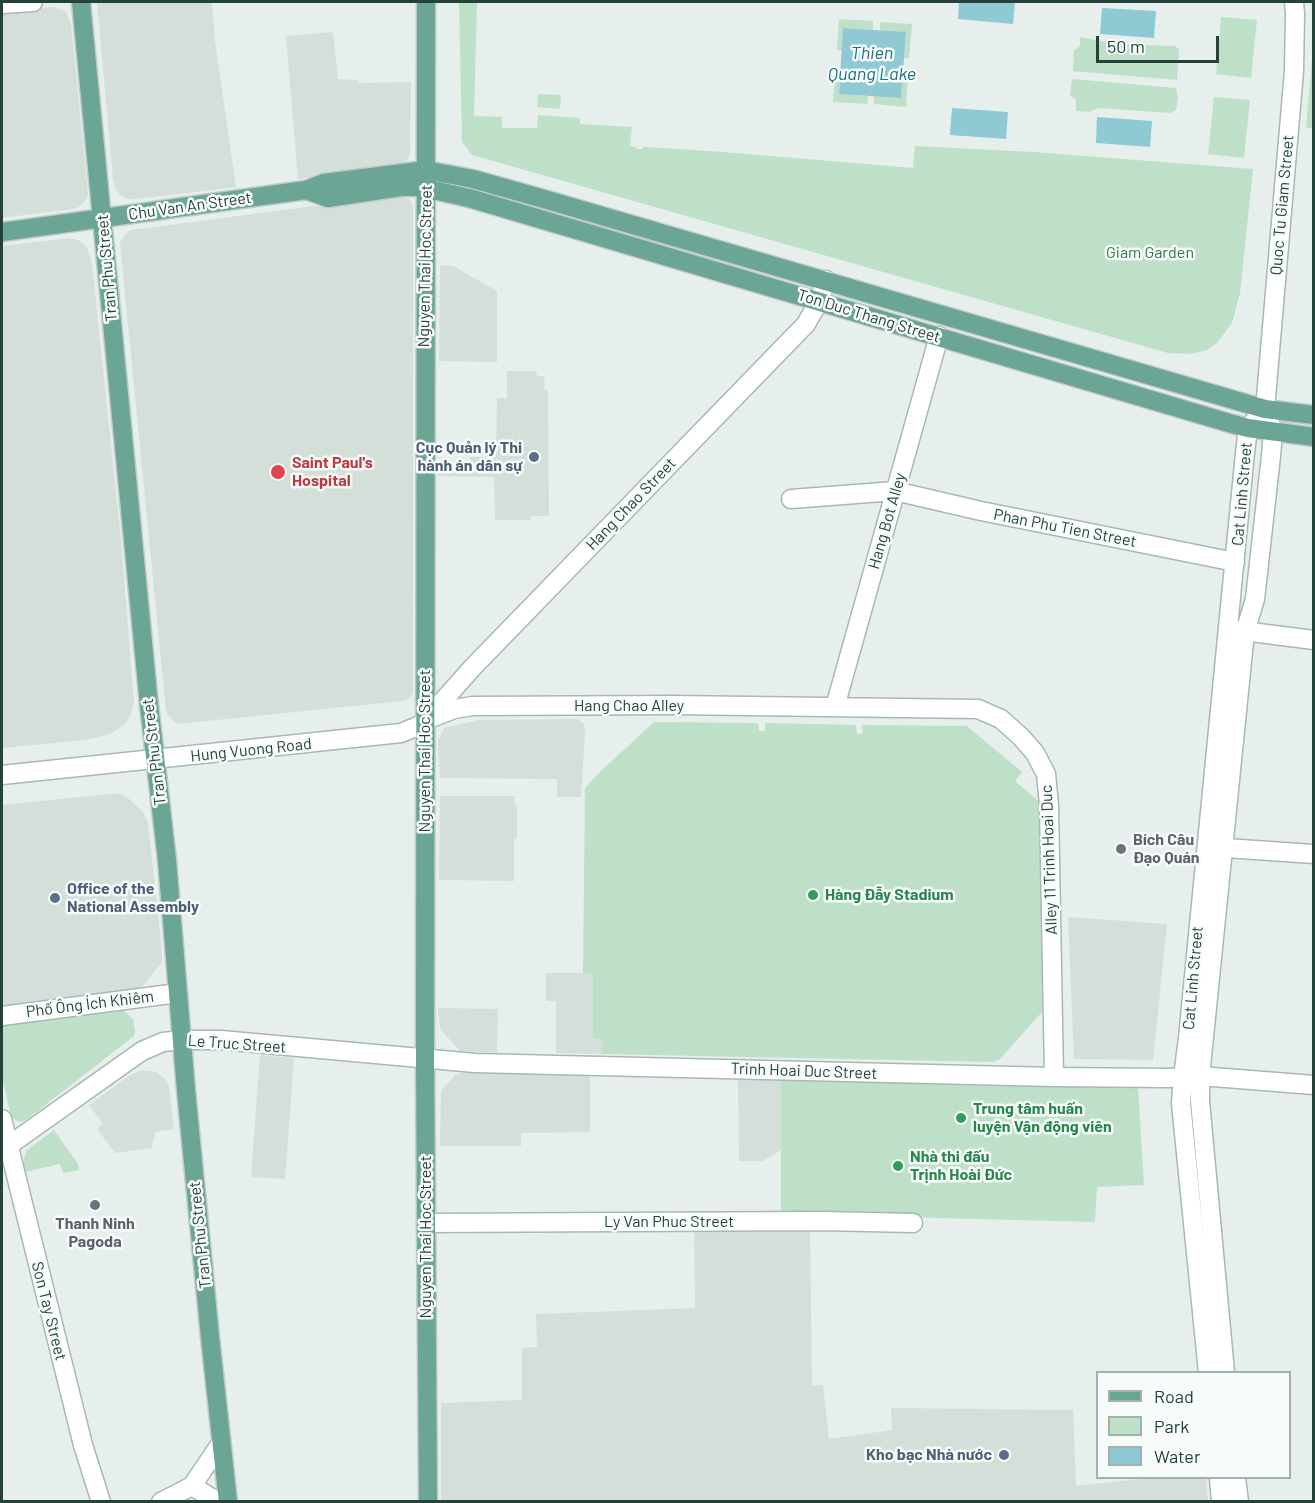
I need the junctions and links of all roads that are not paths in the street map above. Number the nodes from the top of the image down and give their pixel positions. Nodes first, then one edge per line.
1 (33, 2) edge
2 (81, 2) edge
3 (426, 2) edge
4 (1294, 2) edge
5 (2, 4) edge
6 (426, 170) junction
7 (426, 189) junction
8 (306, 190) junction
9 (102, 218) junction
10 (2, 232) edge
11 (826, 280) junction
12 (819, 301) junction
13 (939, 336) junction
14 (1265, 409) junction
15 (1314, 415) edge
16 (1248, 428) junction
17 (1273, 432) junction
18 (1314, 437) edge
19 (895, 490) junction
20 (791, 499) dead end
21 (1235, 562) junction
22 (1237, 631) junction
23 (1314, 640) edge
24 (835, 706) junction
25 (425, 721) junction
26 (155, 760) junction
27 (2, 775) edge
28 (1214, 848) junction
29 (1314, 854) edge
30 (178, 993) junction
31 (2, 1016) edge
32 (183, 1040) junction
33 (425, 1060) junction
34 (1191, 1076) junction
35 (1054, 1077) junction
36 (1314, 1085) edge
37 (2, 1119) edge
38 (8, 1146) junction
39 (913, 1222) dead end
40 (426, 1223) junction
41 (1208, 1371) edge
42 (1225, 1371) edge
43 (221, 1443) junction
44 (1219, 1479) edge
45 (1236, 1479) edge
46 (192, 1486) junction
47 (101, 1502) edge
48 (161, 1502) edge
49 (218, 1502) edge
50 (228, 1502) edge
51 (428, 1502) edge
52 (1221, 1502) edge
53 (1239, 1502) edge

1 - 5 street
2 - 9 main road, Tran Phu Street
3 - 6 main road, Nguyen Thai Hoc Street
4 - 14 street, Quoc Tu Giam Street
6 - 7 main road, Nguyen Thai Hoc Street
6 - 8 main road, Chu Van An Street
6 - 11 main road, Ton Duc Thang Street
7 - 8 main road, Chu Van An Street
7 - 12 main road, Ton Duc Thang Street
7 - 25 main road, Nguyen Thai Hoc Street
8 - 9 main road, Chu Van An Street
9 - 10 main road, Chu Van An Street
9 - 26 main road, Tran Phu Street
11 - 12 street, Hang Chao Street
11 - 14 main road, Ton Duc Thang Street
12 - 13 main road, Ton Duc Thang Street
12 - 25 street, Hang Chao Street
13 - 16 main road, Ton Duc Thang Street
13 - 19 street, Hang Bot Alley
14 - 15 main road, Ton Duc Thang Street
14 - 16 street, Cat Linh Street
14 - 17 street, Cat Linh Street
16 - 17 main road, Ton Duc Thang Street
16 - 21 street, Cat Linh Street
17 - 18 main road, Ton Duc Thang Street
17 - 22 street, Cat Linh Street
19 - 20 street, Phan Phu Tien Street
19 - 21 street, Phan Phu Tien Street
19 - 24 street, Hang Bot Alley
21 - 22 street, Cat Linh Street
22 - 23 street
22 - 28 street, Cat Linh Street
24 - 25 street, Hang Chao Alley
24 - 35 street, Alley 11 Trinh Hoai Duc
25 - 26 street, Hung Vuong Road
25 - 33 main road, Nguyen Thai Hoc Street
26 - 27 street, Hung Vuong Road
26 - 30 main road, Tran Phu Street
28 - 29 street
28 - 34 street, Cat Linh Street
30 - 31 street, Phố Ông Ích Khiêm
30 - 32 main road, Tran Phu Street
32 - 33 street, Le Truc Street
32 - 38 street, Le Truc Street
32 - 43 main road, Tran Phu Street
33 - 35 street, Trinh Hoai Duc Street
33 - 40 main road, Nguyen Thai Hoc Street
34 - 35 street, Trinh Hoai Duc Street
34 - 36 street, Trinh Hoai Duc Street
34 - 41 street, Cat Linh Street
34 - 42 street, Cat Linh Street
37 - 38 street, Son Tay Street
38 - 47 street, Son Tay Street
39 - 40 street, Ly Van Phuc Street
40 - 51 main road, Nguyen Thai Hoc Street
43 - 46 street
43 - 50 main road, Tran Phu Street
44 - 52 street
45 - 53 street
46 - 48 street
46 - 49 street

